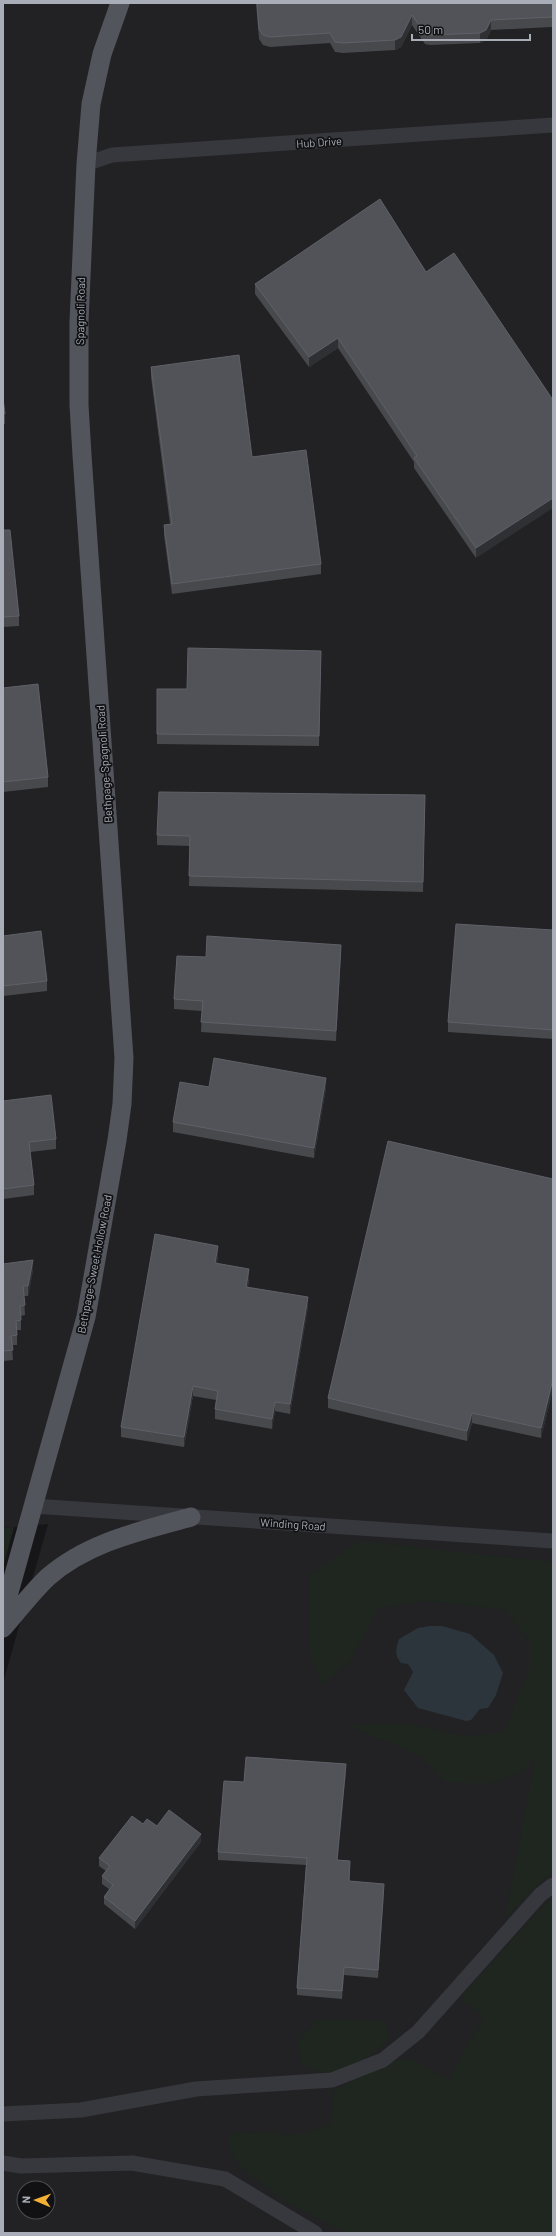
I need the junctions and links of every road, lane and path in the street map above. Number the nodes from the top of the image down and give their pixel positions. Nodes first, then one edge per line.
1 (120, 3) edge
2 (553, 125) edge
3 (86, 164) junction
4 (94, 622) joint
5 (114, 906) joint
6 (33, 1506) junction
7 (191, 1517) junction
8 (553, 1541) edge
9 (3, 1614) edge
10 (3, 1628) edge
11 (553, 1885) edge
12 (3, 2114) edge
13 (3, 2163) edge
14 (315, 2233) edge

1 - 3 main road, Spagnoli Road
2 - 3 street, Hub Drive
3 - 4 main road, Spagnoli Road
4 - 5 main road, Bethpage-Spagnoli Road
5 - 6 main road, Bethpage-Sweet Hollow Road
6 - 7 street, Winding Road
6 - 9 main road, Bethpage-Sweet Hollow Road
7 - 8 street, Winding Road
7 - 10 main road
11 - 12 street
13 - 14 street

